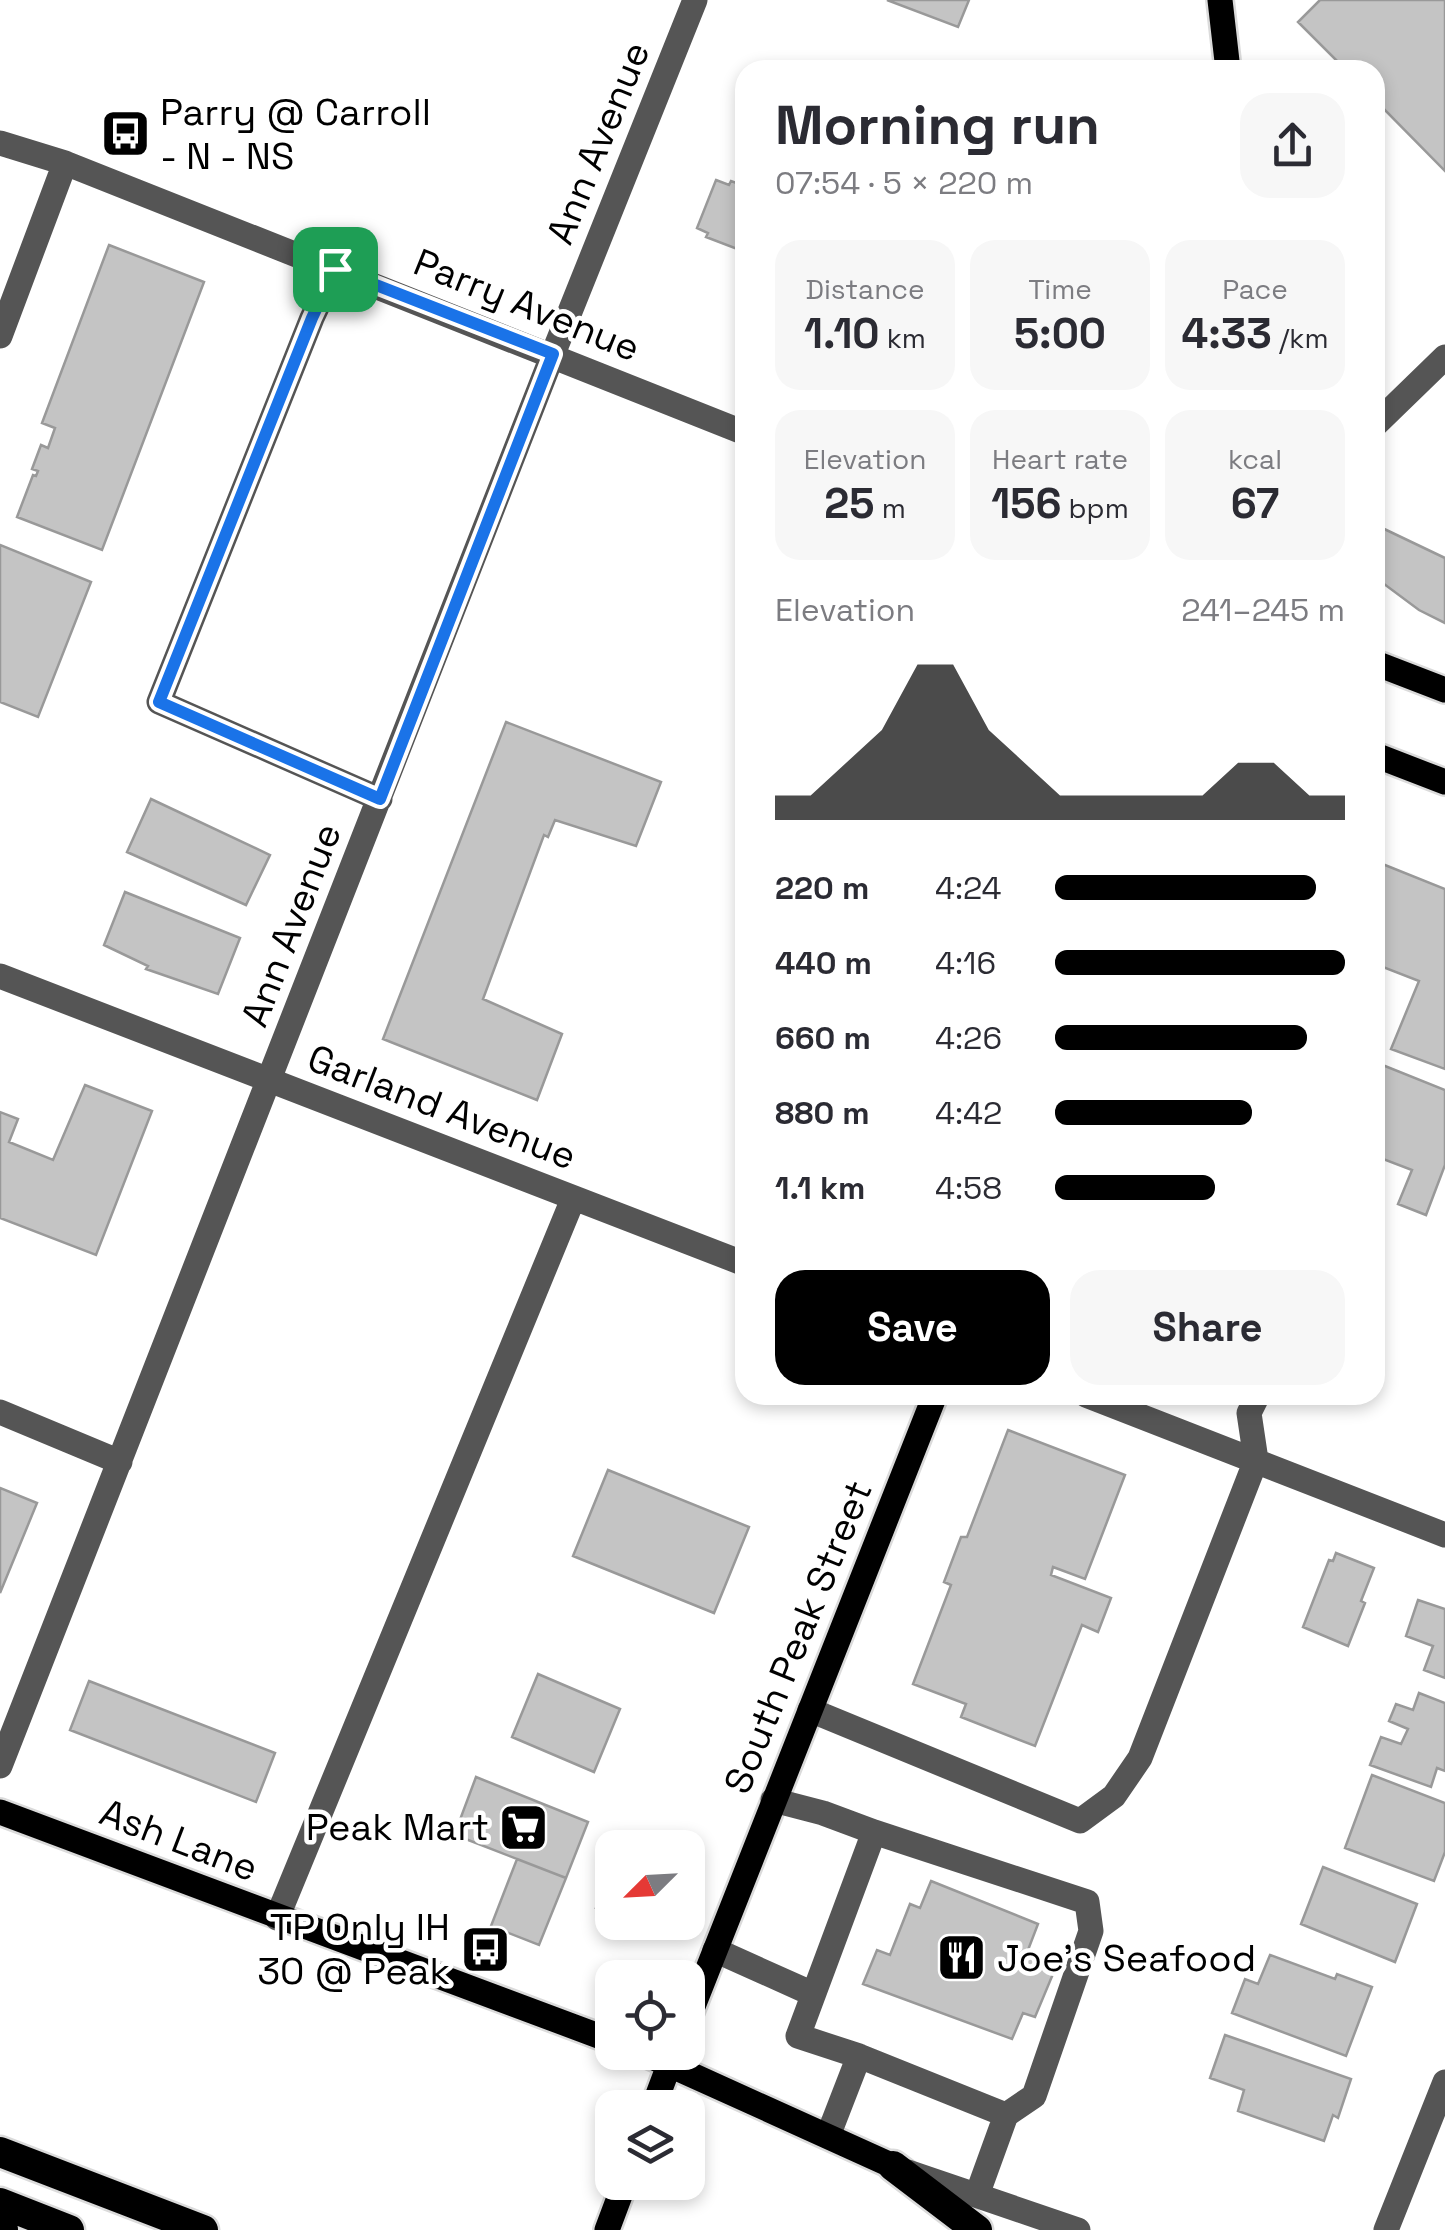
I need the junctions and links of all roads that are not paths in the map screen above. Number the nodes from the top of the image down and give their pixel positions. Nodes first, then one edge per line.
1 (695, 0) edge
2 (1220, 0) edge
3 (1227, 60) edge
4 (0, 143) edge
5 (65, 163) junction
6 (335, 269) junction
7 (0, 336) edge
8 (553, 354) junction
9 (1445, 357) edge
10 (1385, 416) edge
11 (735, 429) edge
12 (1385, 666) edge
13 (1445, 690) edge
14 (1385, 759) edge
15 (1445, 782) edge
16 (380, 799) junction
17 (0, 976) edge
18 (270, 1080) junction
19 (573, 1199) junction
20 (735, 1260) edge
21 (931, 1405) edge
22 (1112, 1405) edge
23 (1254, 1405) edge
24 (0, 1412) edge
25 (1256, 1460) junction
26 (120, 1462) junction
27 (1445, 1535) edge
28 (810, 1710) junction
29 (0, 1766) edge
30 (773, 1800) junction
31 (0, 1812) edge
32 (874, 1832) junction
33 (277, 1918) junction
34 (715, 1950) junction
35 (705, 1976) edge
36 (813, 1994) junction
37 (595, 2036) edge
38 (859, 2056) junction
39 (696, 2070) edge
40 (1445, 2082) edge
41 (1006, 2115) junction
42 (828, 2136) junction
43 (0, 2152) edge
44 (892, 2166) junction
45 (977, 2195) junction
46 (618, 2200) edge
47 (0, 2203) edge
48 (69, 2230) edge
49 (203, 2230) edge
50 (607, 2230) edge
51 (978, 2230) edge
52 (1078, 2230) edge
53 (1386, 2230) edge

1 - 8 street, Ann Avenue
2 - 3 main road
4 - 5 street, Parry Avenue
5 - 6 street, Parry Avenue
5 - 7 street
6 - 8 street, Parry Avenue
6 - 16 street
8 - 11 street, Parry Avenue
8 - 16 street, Ann Avenue
9 - 10 street
12 - 13 main road
14 - 15 main road
16 - 18 street, Ann Avenue
17 - 18 street, Garland Avenue
18 - 19 street, Garland Avenue
18 - 26 street, Ann Avenue
19 - 20 street, Garland Avenue
19 - 33 street
21 - 28 main road, South Peak Street
22 - 25 street
23 - 25 street
24 - 26 street
25 - 27 street
25 - 28 street
26 - 29 street, Ann Avenue
28 - 30 main road, South Peak Street
30 - 32 street
30 - 34 main road, South Peak Street
31 - 33 main road, Ash Lane
32 - 36 street
32 - 41 street
33 - 37 main road, Ash Lane
34 - 35 main road, South Peak Street
34 - 36 street
36 - 38 street
38 - 41 street
38 - 42 street
39 - 42 main road
40 - 53 street
41 - 45 street
42 - 44 main road
43 - 49 highway
44 - 45 street
44 - 51 highway
45 - 52 street
46 - 50 main road
47 - 48 highway

